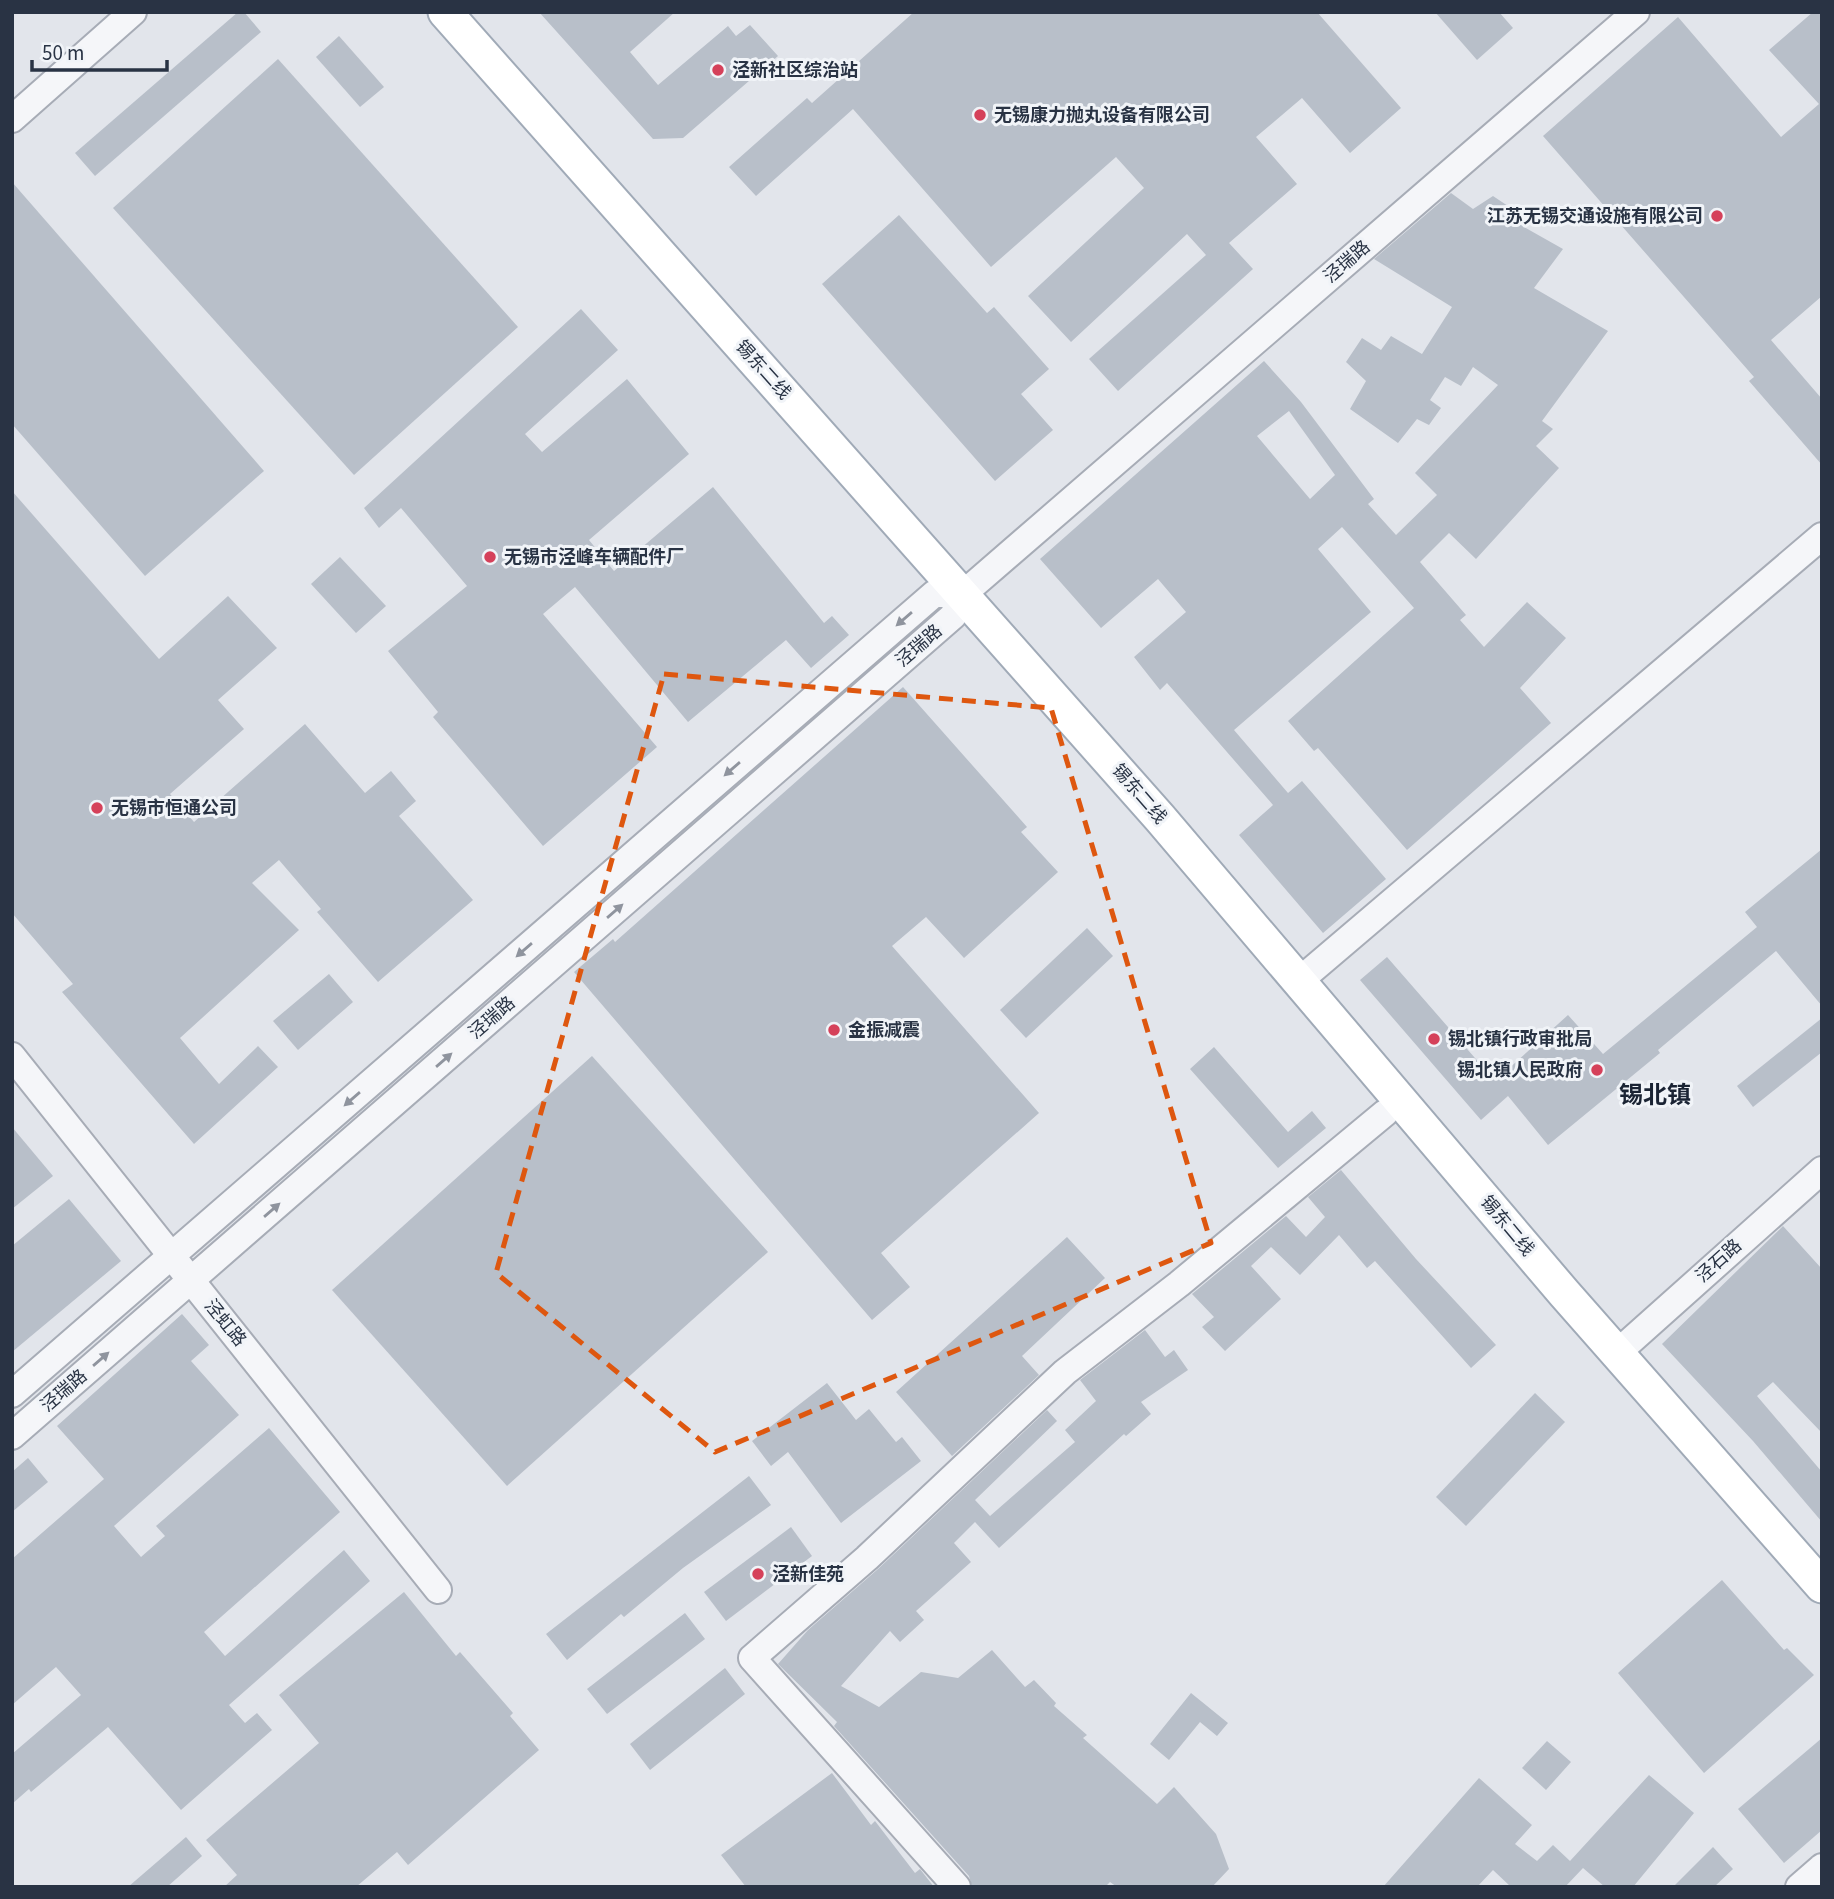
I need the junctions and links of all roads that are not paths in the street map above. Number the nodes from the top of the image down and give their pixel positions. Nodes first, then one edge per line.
1 (133, 12) edge
2 (445, 12) edge
3 (1636, 12) edge
4 (12, 119) edge
5 (1822, 536) edge
6 (963, 594) junction
7 (1299, 981) junction
8 (12, 1056) edge
9 (1385, 1113) dead end
10 (1822, 1170) edge
11 (171, 1256) junction
12 (191, 1280) junction
13 (1617, 1353) junction
14 (12, 1394) edge
15 (12, 1436) edge
16 (1822, 1586) edge
17 (439, 1590) dead end
18 (1822, 1867) edge
19 (957, 1887) edge
20 (1799, 1887) edge

1 - 4 street
2 - 6 main road, 锡东二线
3 - 6 street, 泾瑞路
5 - 7 street
6 - 7 main road, 锡东二线
6 -> 11 street, 泾瑞路
12 -> 6 street, 泾瑞路
7 - 13 main road, 锡东二线
8 - 11 street, 泾虹路
9 - 19 street
10 - 13 street, 泾石路
11 - 12 street, 泾虹路
11 - 14 street, 泾瑞路
15 -> 12 street, 泾瑞路
12 - 17 street, 泾虹路
13 - 16 main road, 锡东二线
18 - 20 street

